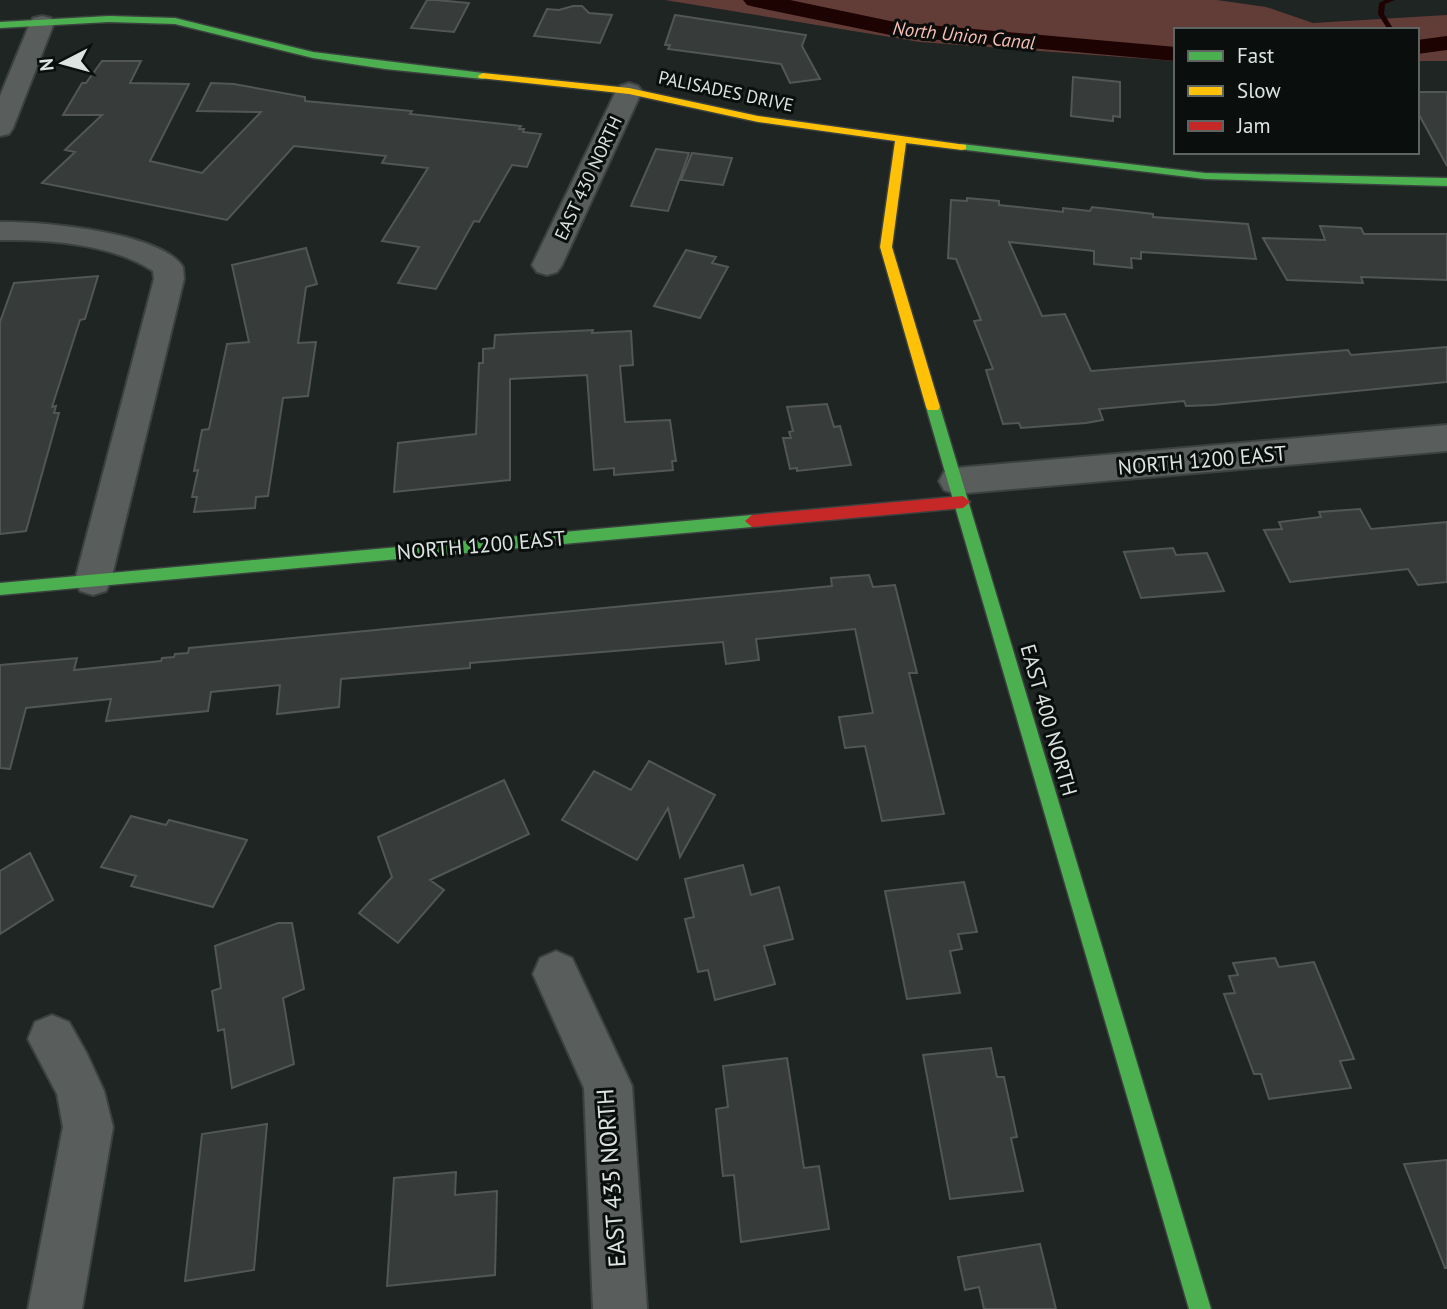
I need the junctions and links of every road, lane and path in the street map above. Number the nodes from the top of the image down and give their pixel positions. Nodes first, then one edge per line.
1 (42, 23) junction
2 (0, 25) edge
3 (629, 91) junction
4 (0, 128) edge
5 (901, 140) junction
6 (1447, 182) edge
7 (0, 231) edge
8 (547, 265) dead end
9 (1447, 438) edge
10 (959, 491) junction
11 (93, 580) junction
12 (0, 589) edge
13 (556, 974) dead end
14 (52, 1039) dead end
15 (55, 1309) edge
16 (620, 1309) edge
17 (1200, 1309) edge

1 - 2 street, PALISADES DRIVE
1 - 3 street, PALISADES DRIVE
1 - 4 street
3 - 5 street, PALISADES DRIVE
3 - 8 street, EAST 430 NORTH
5 - 6 street, PALISADES DRIVE
5 - 10 street, EAST 400 NORTH
7 - 11 street
9 - 10 street, NORTH 1200 EAST
10 - 11 street, NORTH 1200 EAST
10 - 17 street, EAST 400 NORTH
11 - 12 street, NORTH 1200 EAST
13 - 16 street, EAST 435 NORTH
14 - 15 street

